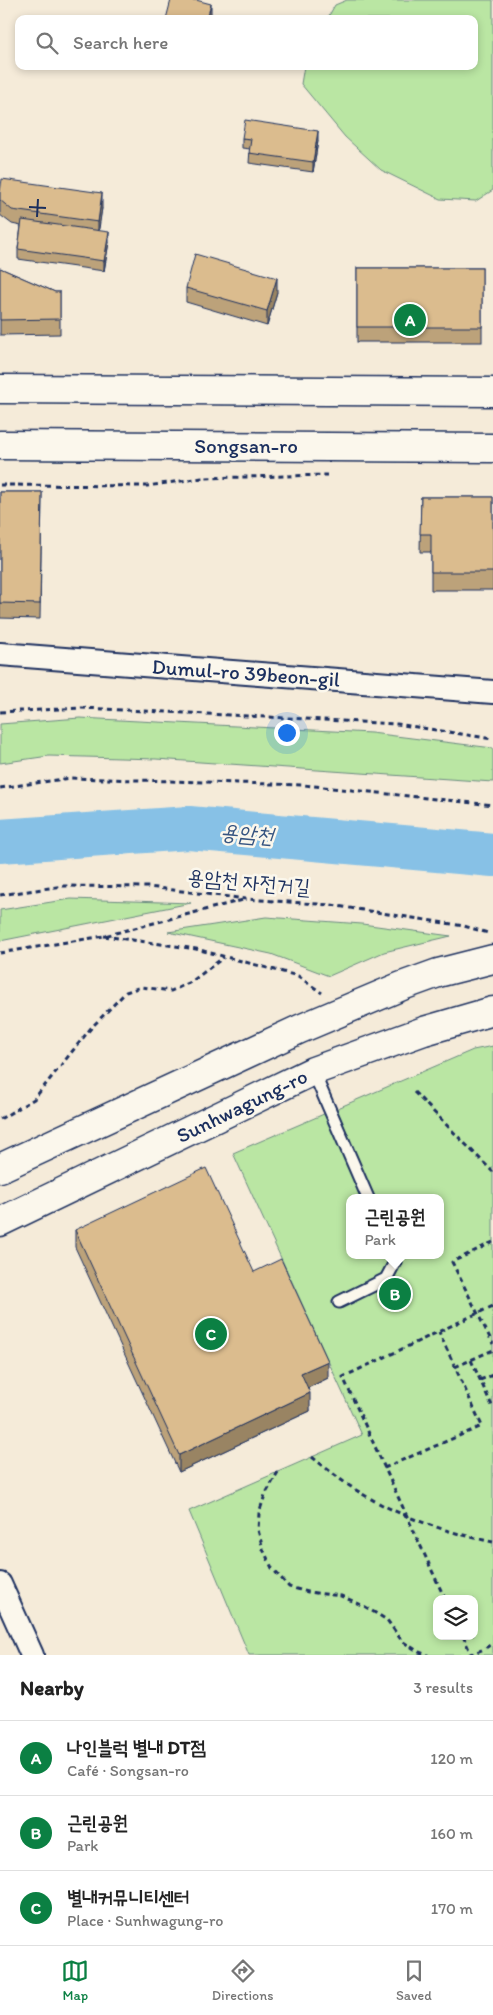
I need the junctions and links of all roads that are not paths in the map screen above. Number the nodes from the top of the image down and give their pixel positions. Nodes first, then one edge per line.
1 (0, 390) edge
2 (493, 392) edge
3 (0, 445) edge
4 (493, 448) edge
5 (0, 654) edge
6 (493, 692) edge
7 (493, 959) edge
8 (493, 1011) edge
9 (313, 1071) junction
10 (0, 1168) edge
11 (366, 1194) edge
12 (0, 1222) edge
13 (394, 1259) edge
14 (339, 1302) dead end
15 (0, 1584) edge
16 (28, 1654) edge

1 - 2 street
3 - 4 street, Songsan-ro
5 - 6 street, Dumul-ro 39beon-gil
7 - 10 street, Sunhwagung-ro
8 - 9 street, Sunhwagung-ro
9 - 11 lane
9 - 12 street, Sunhwagung-ro
13 - 14 lane
15 - 16 street

